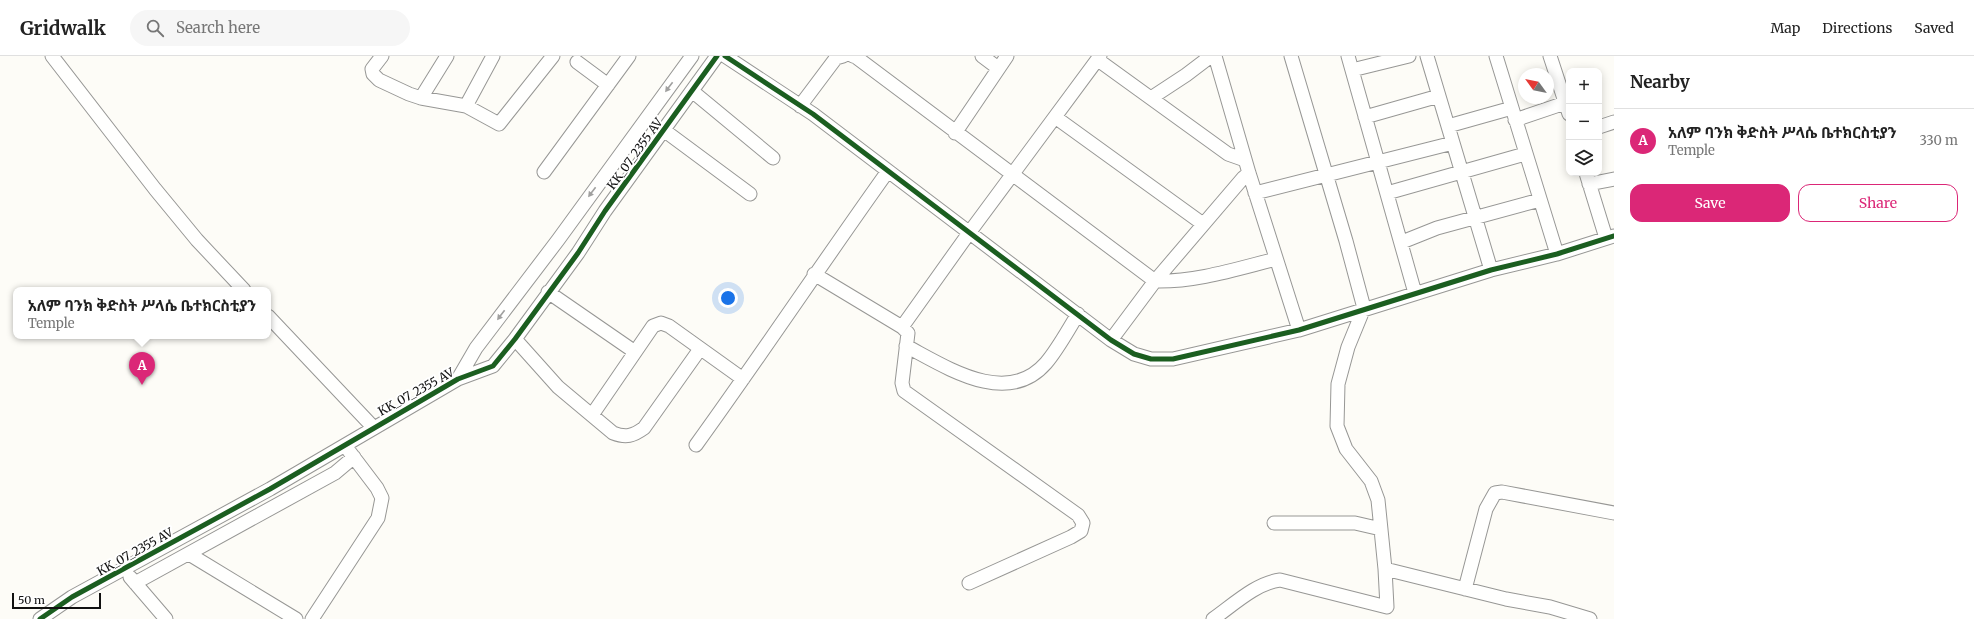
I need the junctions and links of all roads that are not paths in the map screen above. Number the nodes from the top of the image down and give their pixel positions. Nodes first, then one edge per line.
1 (52, 56) edge
2 (382, 56) edge
3 (446, 56) edge
4 (493, 56) edge
5 (553, 56) edge
6 (629, 56) edge
7 (692, 56) edge
8 (717, 56) edge
9 (725, 56) edge
10 (843, 56) edge
11 (853, 56) edge
12 (982, 56) edge
13 (1007, 56) edge
14 (1211, 56) edge
15 (1215, 56) edge
16 (1291, 56) edge
17 (1348, 56) edge
18 (1409, 56) edge
19 (1427, 56) edge
20 (1496, 56) edge
21 (1553, 57) edge
22 (575, 58) edge
23 (1099, 58) edge
24 (998, 68) junction
25 (1352, 70) junction
26 (608, 85) junction
27 (692, 91) junction
28 (1439, 96) junction
29 (421, 98) junction
30 (1151, 98) junction
31 (1566, 105) edge
32 (466, 106) junction
33 (800, 106) junction
34 (1566, 109) edge
35 (1513, 114) junction
36 (1365, 117) junction
37 (1055, 118) junction
38 (1614, 122) edge
39 (1448, 126) junction
40 (1602, 126) edge
41 (665, 131) junction
42 (955, 133) junction
43 (1453, 143) junction
44 (1525, 154) junction
45 (773, 158) dead end
46 (1245, 160) junction
47 (1378, 162) junction
48 (888, 171) junction
49 (544, 172) dead end
50 (1461, 172) junction
51 (1249, 173) junction
52 (1013, 176) junction
53 (1326, 176) junction
54 (1587, 179) edge
55 (1614, 179) edge
56 (1255, 193) junction
57 (1388, 193) junction
58 (750, 194) dead end
59 (1540, 200) junction
60 (1476, 219) junction
61 (1203, 224) junction
62 (969, 233) junction
63 (1610, 237) edge
64 (1402, 242) junction
65 (1556, 254) junction
66 (1276, 259) junction
67 (1490, 270) junction
68 (814, 274) junction
69 (1155, 281) junction
70 (241, 287) edge
71 (548, 292) junction
72 (1415, 293) junction
73 (1364, 308) junction
74 (1078, 314) junction
75 (271, 319) edge
76 (902, 327) junction
77 (1299, 330) junction
78 (515, 340) junction
79 (1111, 340) junction
80 (906, 346) junction
81 (700, 349) junction
82 (635, 352) junction
83 (458, 379) junction
84 (743, 379) junction
85 (592, 415) junction
86 (374, 427) junction
87 (344, 445) junction
88 (696, 445) dead end
89 (354, 457) junction
90 (1614, 513) edge
91 (1274, 523) dead end
92 (1381, 529) junction
93 (189, 554) junction
94 (1385, 569) junction
95 (124, 570) junction
96 (135, 583) junction
97 (968, 583) dead end
98 (1465, 589) junction
99 (1387, 613) edge
100 (1548, 613) edge
101 (40, 619) edge
102 (166, 619) edge
103 (296, 619) edge
104 (312, 619) edge
105 (1213, 619) edge
106 (1590, 619) edge

1 - 70 street
2 - 29 street
3 - 29 street
4 - 32 street
5 - 32 street
6 - 26 street
7 -> 83 street, KK_07_2355 AV
8 - 27 street, KK_07_2355 AV
9 - 33 street
10 - 33 street
11 - 42 street
12 - 24 street
13 - 24 street
14 - 30 street
15 - 46 street
16 - 53 street
17 - 25 street
18 - 25 street
19 - 28 street
20 - 35 street
21 - 31 street
22 - 26 street
23 - 30 street
23 - 37 street
24 - 42 street
25 - 36 street
26 - 49 street
27 - 41 street, KK_07_2355 AV
27 - 45 street
28 - 36 street
28 - 39 street
29 - 32 street
30 - 46 street
33 - 48 street
34 - 35 street
35 - 39 street
35 - 44 street
36 - 47 street
37 - 52 street
37 - 61 street
38 - 40 street
39 - 43 street
41 - 58 street
41 - 71 street, KK_07_2355 AV
42 - 52 street
43 - 47 street
43 - 50 street
44 - 50 street
44 - 59 street
46 - 51 street
47 - 53 street
47 - 57 street
48 - 62 street
48 - 68 street
50 - 57 street
50 - 60 street
51 - 56 street
51 - 61 street
52 - 62 street
52 - 69 street
53 - 56 street
53 - 73 street
54 - 55 street
54 - 63 street
56 - 66 street
57 - 64 street
59 - 60 street
59 - 65 street
60 - 64 street
60 - 67 street
61 - 69 street
62 - 74 street
62 - 76 street
63 - 65 street
64 - 72 street
65 - 67 street
66 - 69 street
66 - 77 street
67 - 72 street
68 - 76 street
68 - 84 street
69 - 79 street
71 - 78 street, KK_07_2355 AV
71 - 82 street
72 - 73 street
73 - 77 street
73 - 92 street
74 - 79 street
74 - 80 street
75 - 86 street
76 - 80 street
77 - 79 street
78 - 83 street, KK_07_2355 AV
78 - 85 street
80 - 97 street
81 - 82 street
81 - 84 street
81 - 85 street
82 - 85 street
83 - 86 street, KK_07_2355 AV
84 - 88 street
86 - 87 street, KK_07_2355 AV
87 - 89 street
87 - 95 street, KK_07_2355 AV
89 - 93 street
89 - 104 street
90 - 98 street
91 - 92 street
92 - 94 street
93 - 96 street
93 - 103 street
94 - 98 street
94 - 99 street
95 - 96 street
95 - 101 street, KK_07_2355 AV
96 - 102 street
98 - 100 street
99 - 105 street
100 - 106 street

